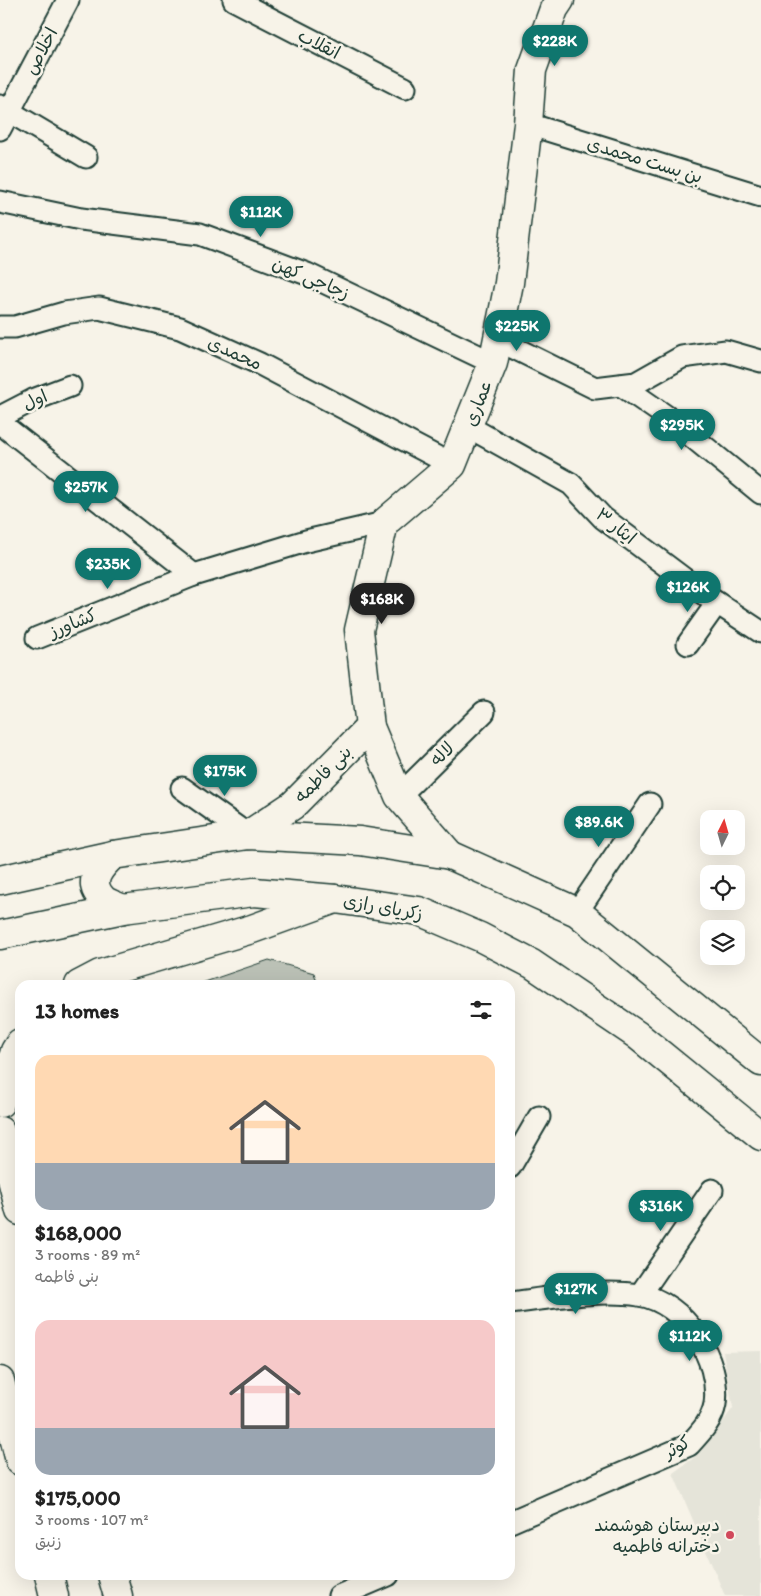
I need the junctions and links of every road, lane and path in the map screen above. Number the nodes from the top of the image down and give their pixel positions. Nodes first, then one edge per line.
1 (68, 0) edge
2 (234, 0) edge
3 (560, 0) edge
4 (405, 88) dead end
5 (3, 115) edge
6 (528, 124) junction
7 (86, 157) dead end
8 (761, 196) edge
9 (0, 202) edge
10 (0, 327) edge
11 (496, 352) junction
12 (761, 361) edge
13 (621, 385) junction
14 (70, 386) dead end
15 (0, 417) edge
16 (0, 423) edge
17 (469, 427) junction
18 (452, 465) junction
19 (761, 493) edge
20 (384, 523) junction
21 (194, 575) junction
22 (717, 603) junction
23 (761, 632) edge
24 (36, 638) dead end
25 (688, 644) dead end
26 (484, 712) dead end
27 (370, 727) junction
28 (182, 788) dead end
29 (399, 796) junction
30 (650, 804) dead end
31 (248, 835) junction
32 (112, 855) junction
33 (450, 855) junction
34 (0, 880) edge
35 (335, 899) junction
36 (123, 909) junction
37 (577, 912) junction
38 (0, 935) edge
39 (89, 980) edge
40 (15, 1051) edge
41 (761, 1062) edge
42 (0, 1103) edge
43 (540, 1117) dead end
44 (0, 1131) edge
45 (761, 1136) edge
46 (515, 1159) edge
47 (712, 1190) dead end
48 (15, 1191) edge
49 (640, 1295) junction
50 (515, 1302) edge
51 (0, 1381) edge
52 (15, 1440) edge
53 (515, 1520) edge
54 (113, 1580) edge
55 (377, 1580) edge
56 (118, 1596) edge
57 (340, 1596) edge

1 - 5 street, اخلاص
2 - 4 street, انقلاب
3 - 6 street, عماری
5 - 7 street
6 - 8 street, بن بست محمدی
6 - 11 street, عماری
9 - 11 street, زجاجی کهن
10 - 18 street, محمدی
11 - 13 street, زجاجی کهن
11 - 17 street, عماری
12 - 13 street, زجاجی کهن
13 - 19 street
14 - 15 street, اول
16 - 21 street
17 - 18 street, عماری
17 - 22 street, ایثار ۳
18 - 20 street, عماری
20 - 21 street, عماری
20 - 27 street, بنی فاطمه
21 - 24 street, کشاورز
22 - 23 street, ایثار ۳
22 - 25 street
26 - 29 street, لاله
27 - 29 street, بنی فاطمه
27 - 31 street, بنی فاطمه
28 - 31 street
29 - 33 street, بنی فاطمه
30 - 37 street
31 - 32 street
31 - 33 street
32 - 34 street
32 - 36 street
33 - 37 street
35 - 36 street, زکریای رازی
35 - 39 street
35 - 45 street, زکریای رازی
36 - 38 street, زکریای رازی
37 - 41 street
40 - 42 street
43 - 46 street
44 - 48 street
47 - 49 street
49 - 50 street, کوثر
49 - 53 street, کوثر
51 - 52 street
54 - 56 street
55 - 57 street

